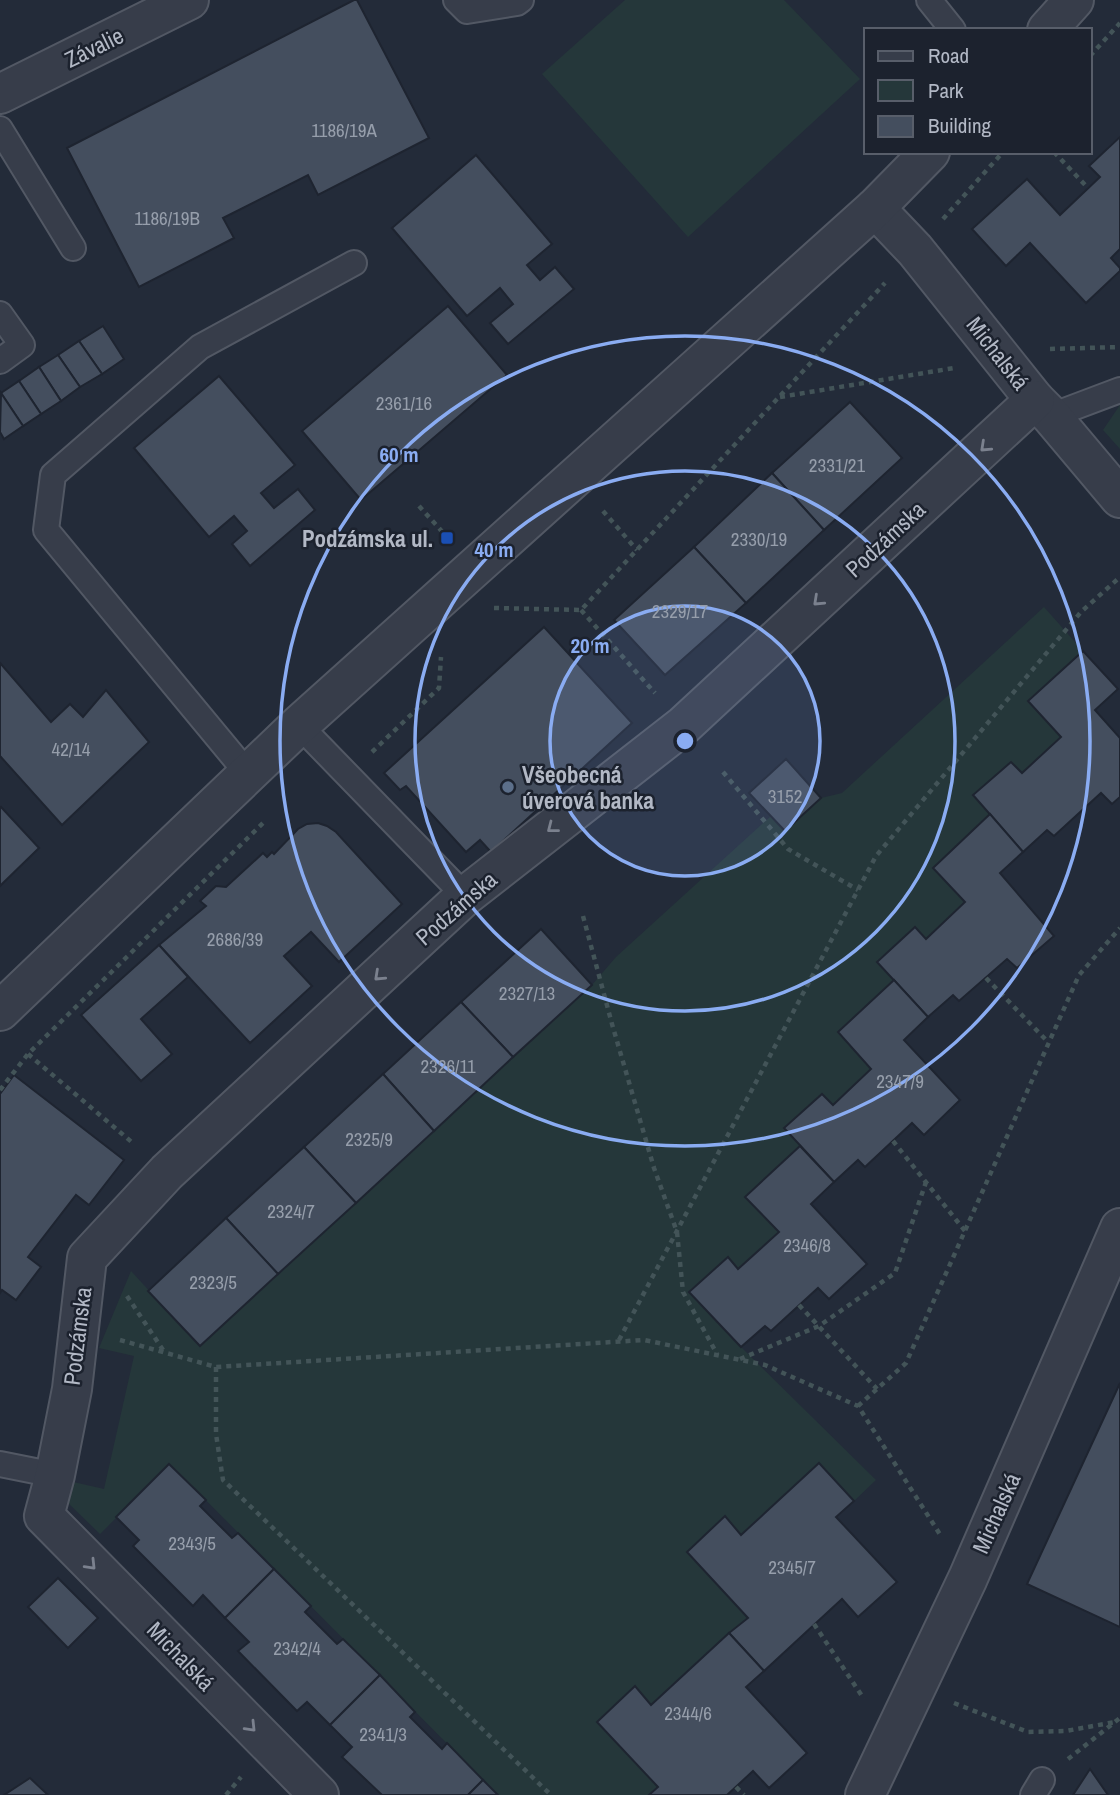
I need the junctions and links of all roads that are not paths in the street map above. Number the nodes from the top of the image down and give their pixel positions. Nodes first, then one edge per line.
1 (189, 0) edge
2 (456, 0) edge
3 (521, 0) edge
4 (929, 0) edge
5 (1074, 0) edge
6 (951, 28) edge
7 (1049, 28) edge
8 (0, 94) edge
9 (0, 129) edge
10 (928, 154) edge
11 (876, 208) junction
12 (73, 248) dead end
13 (354, 263) dead end
14 (0, 314) edge
15 (0, 361) edge
16 (1120, 390) edge
17 (1043, 408) junction
18 (1120, 498) edge
19 (299, 725) junction
20 (248, 774) junction
21 (465, 896) junction
22 (0, 1011) edge
23 (1120, 1228) edge
24 (0, 1464) edge
25 (55, 1475) junction
26 (44, 1516) joint
27 (318, 1795) edge
28 (865, 1795) edge

1 - 8 street, Závalie
2 - 3 lane
4 - 6 lane
5 - 7 street
9 - 12 lane
10 - 11 street
11 - 17 street, Michalská
11 - 19 street
13 - 20 lane
14 - 15 lane
16 - 17 lane
17 - 18 street, Michalská
17 -> 21 street, Podzámska
19 - 20 street
19 - 21 lane
20 - 22 street
21 -> 25 street, Podzámska
23 - 28 street, Michalská
24 - 25 lane
25 - 26 street, Podzámska
26 -> 27 street, Michalská

